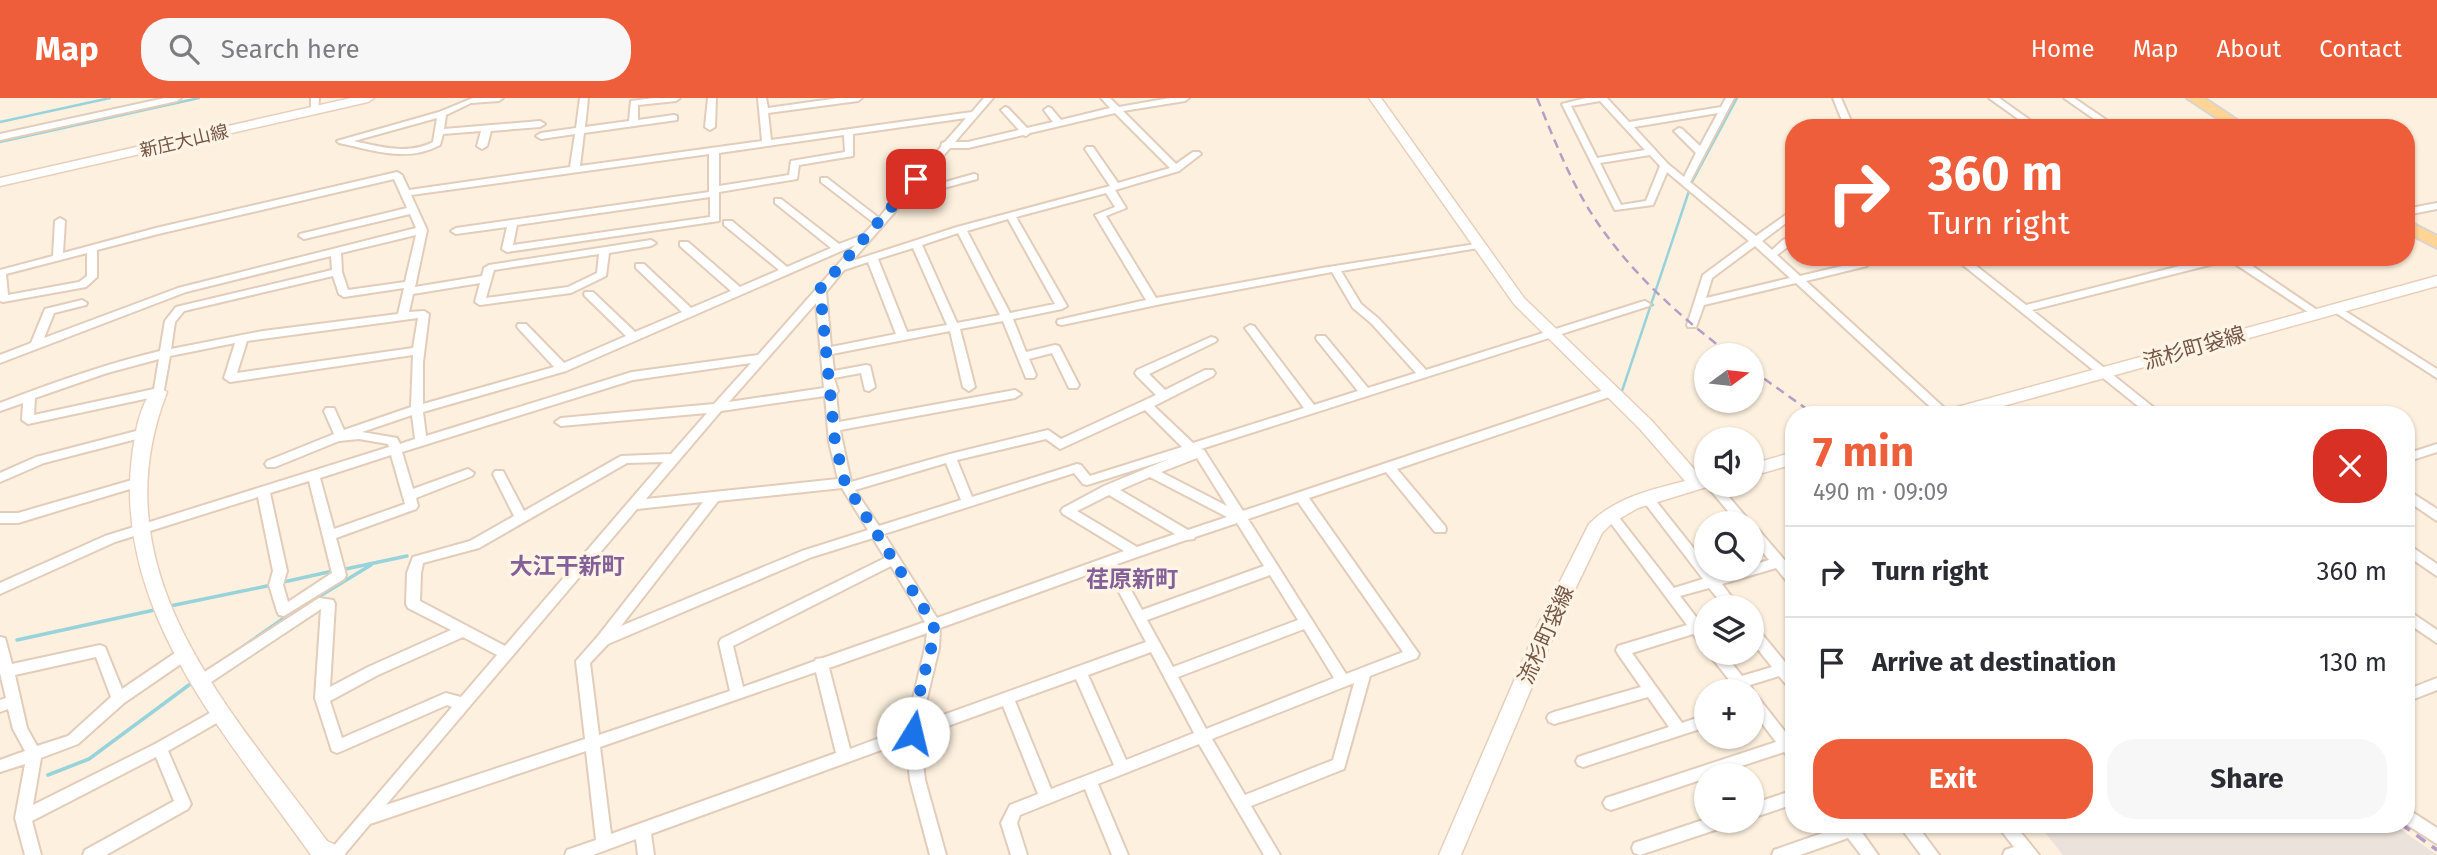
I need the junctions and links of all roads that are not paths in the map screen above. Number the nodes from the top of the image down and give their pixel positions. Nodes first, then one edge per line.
1 (177, 98) edge
2 (368, 98) edge
3 (499, 98) edge
4 (584, 98) edge
5 (676, 98) edge
6 (712, 98) edge
7 (762, 98) edge
8 (858, 98) edge
9 (989, 98) edge
10 (1105, 98) edge
11 (1185, 98) edge
12 (1375, 98) edge
13 (1602, 98) edge
14 (1730, 98) edge
15 (1837, 98) edge
16 (1993, 98) edge
17 (2068, 98) edge
18 (2194, 98) edge
19 (315, 104) edge
20 (1724, 109) junction
21 (1005, 110) dead end
22 (1048, 110) dead end
23 (1115, 110) junction
24 (764, 111) junction
25 (442, 114) junction
26 (972, 115) junction
27 (674, 118) dead end
28 (1846, 119) edge
29 (2024, 119) edge
30 (2100, 119) edge
31 (2228, 119) edge
32 (633, 123) junction
33 (540, 124) dead end
34 (1059, 124) junction
35 (1627, 125) junction
36 (487, 127) junction
37 (710, 127) dead end
38 (580, 131) junction
39 (1679, 131) dead end
40 (439, 132) junction
41 (848, 132) junction
42 (1026, 133) junction
43 (541, 136) dead end
44 (0, 137) edge
45 (767, 143) junction
46 (945, 145) junction
47 (482, 146) dead end
48 (1090, 149) dead end
49 (715, 150) junction
50 (1652, 152) junction
51 (1701, 153) junction
52 (1196, 154) dead end
53 (1594, 160) junction
54 (1665, 166) junction
55 (575, 169) junction
56 (1176, 169) junction
57 (974, 177) dead end
58 (824, 180) dead end
59 (0, 182) edge
60 (1685, 183) junction
61 (1113, 188) junction
62 (713, 192) junction
63 (406, 193) junction
64 (901, 196) junction
65 (778, 201) dead end
66 (2437, 206) edge
67 (413, 210) junction
68 (2415, 210) edge
69 (1010, 215) junction
70 (1785, 219) edge
71 (60, 221) dead end
72 (878, 222) junction
73 (513, 223) junction
74 (728, 223) dead end
75 (961, 229) junction
76 (422, 230) junction
77 (2415, 230) edge
78 (456, 231) dead end
79 (304, 236) dead end
80 (866, 236) junction
81 (1756, 241) junction
82 (1785, 242) edge
83 (651, 243) dead end
84 (2437, 243) edge
85 (684, 244) dead end
86 (916, 244) junction
87 (1478, 245) junction
88 (92, 248) junction
89 (838, 248) junction
90 (604, 250) junction
91 (336, 251) junction
92 (1770, 254) junction
93 (58, 257) junction
94 (872, 258) junction
95 (640, 266) dead end
96 (1855, 266) edge
97 (1969, 266) edge
98 (2194, 266) edge
99 (2244, 266) edge
100 (839, 269) junction
101 (1335, 269) junction
102 (785, 271) junction
103 (337, 272) junction
104 (1, 273) edge
105 (485, 279) junction
106 (1797, 280) junction
107 (2437, 281) edge
108 (410, 287) junction
109 (820, 289) junction
110 (738, 291) junction
111 (589, 294) dead end
112 (1152, 301) junction
113 (82, 303) dead end
114 (1698, 303) junction
115 (1645, 304) dead end
116 (2024, 309) junction
117 (2337, 309) junction
118 (690, 313) junction
119 (2318, 314) junction
120 (403, 316) junction
121 (1007, 318) junction
122 (1062, 322) dead end
123 (1692, 325) dead end
124 (522, 326) dead end
125 (954, 327) junction
126 (1250, 328) dead end
127 (1551, 334) junction
128 (634, 337) junction
129 (903, 337) junction
130 (1321, 338) dead end
131 (242, 339) junction
132 (1211, 340) dead end
133 (36, 345) junction
134 (417, 351) junction
135 (828, 351) junction
136 (166, 353) junction
137 (1022, 357) junction
138 (762, 358) junction
139 (0, 359) edge
140 (562, 368) junction
141 (1209, 373) dead end
142 (2105, 373) junction
143 (1424, 374) junction
144 (2437, 374) edge
145 (830, 375) junction
146 (1030, 375) dead end
147 (1073, 386) dead end
148 (869, 387) dead end
149 (969, 387) dead end
150 (832, 391) junction
151 (159, 392) junction
152 (1611, 392) junction
153 (1366, 393) junction
154 (1015, 394) dead end
155 (29, 396) junction
156 (1164, 396) junction
157 (1146, 405) junction
158 (1938, 406) edge
159 (1982, 406) edge
160 (2146, 406) edge
161 (0, 407) edge
162 (718, 408) junction
163 (415, 410) junction
164 (1312, 410) junction
165 (330, 411) dead end
166 (561, 422) dead end
167 (834, 426) junction
168 (144, 433) junction
169 (341, 436) junction
170 (421, 441) junction
171 (2437, 448) edge
172 (1195, 449) junction
173 (396, 450) junction
174 (2415, 455) edge
175 (674, 458) junction
176 (950, 458) junction
177 (1785, 461) edge
178 (271, 464) dead end
179 (1389, 467) junction
180 (1764, 467) edge
181 (468, 472) dead end
182 (1151, 472) junction
183 (1694, 473) edge
184 (313, 474) junction
185 (499, 474) dead end
186 (0, 478) edge
187 (139, 482) junction
188 (847, 485) junction
189 (1694, 487) edge
190 (1108, 489) junction
191 (263, 490) junction
192 (716, 495) junction
193 (409, 496) junction
194 (1718, 497) edge
195 (1302, 498) junction
196 (1648, 499) junction
197 (2415, 500) edge
198 (968, 501) junction
199 (634, 505) junction
200 (1733, 511) edge
201 (1610, 514) junction
202 (2437, 516) edge
203 (521, 517) junction
204 (0, 518) edge
205 (1242, 519) junction
206 (139, 529) junction
207 (1440, 529) dead end
208 (874, 531) junction
209 (329, 536) junction
210 (1189, 536) junction
211 (1764, 545) edge
212 (1136, 552) junction
213 (2415, 555) edge
214 (892, 560) junction
215 (1778, 562) junction
216 (1110, 563) junction
217 (1274, 568) junction
218 (1785, 570) edge
219 (2437, 571) edge
220 (1712, 582) junction
221 (0, 589) edge
222 (1671, 594) junction
223 (1722, 595) edge
224 (1139, 617) junction
225 (2415, 621) edge
226 (1308, 622) junction
227 (933, 623) junction
228 (1694, 623) edge
229 (1694, 628) edge
230 (463, 631) junction
231 (2437, 638) edge
232 (603, 640) junction
233 (0, 642) edge
234 (1764, 644) edge
235 (1154, 645) junction
236 (505, 653) junction
237 (183, 655) junction
238 (821, 663) junction
239 (1785, 664) edge
240 (1725, 665) edge
241 (1785, 668) edge
242 (8, 671) junction
243 (1080, 672) junction
244 (1364, 673) junction
245 (1169, 674) junction
246 (1736, 679) edge
247 (1760, 679) edge
248 (200, 682) junction
249 (1344, 682) junction
250 (2437, 684) edge
251 (1650, 690) junction
252 (2415, 693) edge
253 (738, 694) junction
254 (322, 698) junction
255 (119, 699) junction
256 (1007, 699) junction
257 (15, 701) junction
258 (464, 704) junction
259 (0, 706) edge
260 (222, 713) junction
261 (1764, 717) edge
262 (1554, 718) dead end
263 (1694, 726) edge
264 (1679, 730) junction
265 (913, 733) junction
266 (1202, 735) junction
267 (593, 743) junction
268 (1785, 743) edge
269 (160, 748) junction
270 (1785, 751) edge
271 (34, 754) junction
272 (844, 756) junction
273 (1583, 761) dead end
274 (0, 765) edge
275 (1122, 768) junction
276 (1089, 781) junction
277 (1047, 798) junction
278 (1785, 800) edge
279 (1241, 803) junction
280 (1611, 803) dead end
281 (1764, 807) edge
282 (23, 818) junction
283 (365, 819) junction
284 (2415, 821) edge
285 (643, 829) junction
286 (1694, 830) edge
287 (1834, 833) edge
288 (1854, 833) edge
289 (1913, 833) edge
290 (2010, 833) edge
291 (2437, 837) edge
292 (604, 844) junction
293 (1640, 848) dead end
294 (2023, 853) edge
295 (33, 855) edge
296 (91, 855) edge
297 (334, 855) edge
298 (573, 855) edge
299 (646, 855) edge
300 (938, 855) edge
301 (1019, 855) edge
302 (1120, 855) edge
303 (1272, 855) edge
304 (1450, 855) edge
305 (1780, 855) edge
306 (1870, 855) edge
307 (1931, 855) edge

1 - 44 street
2 - 19 main road, 新庄大山線
3 - 25 street
4 - 38 street
5 - 32 street
6 - 37 street
7 - 24 street
8 - 24 street
9 - 26 street
10 - 23 street
11 - 23 street
12 - 87 main road
13 - 35 street
13 - 53 street
14 - 20 street
15 - 28 street
16 - 29 street
17 - 30 street
18 - 31 main road
19 - 59 main road, 新庄大山線
20 - 35 street
20 - 51 street
21 - 42 street
22 - 34 street
23 - 34 street
23 - 56 street
24 - 45 street
25 - 40 street
25 - 40 street
26 - 41 street
26 - 46 street
27 - 32 street
32 - 38 street
33 - 36 street
34 - 42 street
35 - 50 street
36 - 40 street
36 - 47 street
38 - 43 street
38 - 55 street
39 - 51 street
41 - 45 street
41 - 62 street
42 - 46 street
45 - 49 street
46 - 64 street
48 - 61 street
49 - 55 street
49 - 62 street
50 - 53 street
50 - 54 street
51 - 60 street
52 - 56 street
53 - 54 street
54 - 60 street
55 - 63 street
56 - 61 street
57 - 64 street
58 - 72 street
60 - 81 street
61 - 69 street
61 - 112 street
62 - 73 street
62 - 73 street
63 - 67 street
63 - 88 street
64 - 72 street
65 - 89 street
66 - 68 street
67 - 76 street
67 - 79 street
69 - 75 street
69 - 121 street
70 - 81 street
71 - 93 street
72 - 80 street
73 - 78 street
74 - 102 street
75 - 86 street
75 - 121 street
76 - 91 street
76 - 108 street
77 - 84 main road
80 - 89 street
80 - 100 street
81 - 92 street
81 - 114 street
82 - 92 street
83 - 90 street
85 - 110 street
86 - 94 street
86 - 125 street
87 - 101 street
87 - 127 main road
88 - 93 street
88 - 104 street
89 - 102 street
90 - 105 street
90 - 105 street
91 - 103 street
91 - 133 street
92 - 106 street
93 - 104 street
94 - 100 street
94 - 129 street
95 - 118 street
96 - 106 street
97 - 116 street
98 - 116 street
99 - 119 street
100 - 109 street
101 - 112 street
101 - 143 street
102 - 110 street
103 - 108 street
103 - 136 street
105 - 108 street
106 - 114 street
106 - 158 street
107 - 117 main road, 流杉町袋線
108 - 120 street
109 - 135 street
109 - 138 street
110 - 118 street
111 - 128 street
112 - 122 street
113 - 133 street
114 - 123 street
115 - 127 street
116 - 142 street
117 - 119 main road, 流杉町袋線
117 - 144 street
118 - 128 street
119 - 142 main road, 流杉町袋線
120 - 131 street
120 - 134 street
121 - 125 street
121 - 137 street
124 - 140 street
125 - 129 street
125 - 149 street
126 - 164 street
127 - 143 street
127 - 152 main road
128 - 140 street
129 - 135 street
130 - 153 street
131 - 134 street
131 - 136 street
132 - 156 street
133 - 139 street
134 - 163 street
135 - 145 street
136 - 151 street
136 - 155 street
137 - 146 street
137 - 147 street
138 - 162 street
138 - 170 street
140 - 163 street
141 - 156 street
142 - 159 main road, 流杉町袋線
142 - 160 street
143 - 153 street
145 - 148 street
145 - 150 street
150 - 162 street
150 - 167 street
151 - 155 street
151 - 168 main road
152 - 179 street
152 - 183 main road
153 - 164 street
154 - 167 street
155 - 161 street
156 - 157 street
157 - 172 street
157 - 176 street
162 - 166 street
162 - 175 street
163 - 169 street
163 - 170 street
164 - 172 street
165 - 169 street
167 - 188 street
168 - 186 street
168 - 187 main road
169 - 173 street
169 - 178 street
170 - 173 street
171 - 174 street
172 - 182 street
172 - 198 street
172 - 205 street
173 - 184 street
173 - 193 street
175 - 199 street
175 - 203 street
176 - 188 street
176 - 198 street
177 - 180 main road
179 - 195 street
179 - 207 street
181 - 193 street
182 - 190 street
182 - 205 street
184 - 191 street
184 - 209 street
185 - 203 street
187 - 204 street
187 - 206 main road
188 - 192 street
188 - 208 street
189 - 196 main road
190 - 210 street
190 - 212 street
191 - 206 street
191 - 209 street
192 - 199 street
192 - 232 street
193 - 209 street
194 - 200 street
195 - 205 street
195 - 244 street
196 - 201 main road
196 - 220 street
197 - 202 street
198 - 208 street
199 - 236 street
201 - 222 street
201 - 304 main road, 流杉町袋線
203 - 230 street
205 - 210 street
205 - 217 street
206 - 221 street
206 - 237 main road
208 - 214 street
208 - 232 street
210 - 212 street
211 - 215 street
212 - 216 street
213 - 219 street
214 - 227 street
214 - 253 street
215 - 218 street
215 - 220 street
216 - 224 street
216 - 227 street
217 - 224 street
217 - 226 street
220 - 222 street
220 - 223 street
222 - 228 street
224 - 235 street
225 - 231 street
226 - 245 street
226 - 249 street
227 - 238 street
227 - 265 street
229 - 251 street
230 - 236 street
230 - 254 street
232 - 267 street
233 - 242 street
234 - 239 street
235 - 243 street
235 - 245 street
236 - 258 street
237 - 248 main road
237 - 255 street
238 - 253 street
238 - 272 street
240 - 246 street
241 - 247 street
242 - 255 street
242 - 257 street
243 - 256 street
243 - 275 street
244 - 249 street
244 - 279 street
245 - 266 street
248 - 254 street
248 - 260 main road
249 - 266 street
250 - 252 street
251 - 262 street
251 - 264 street
253 - 267 street
254 - 258 street
255 - 271 street
256 - 265 street
256 - 277 street
257 - 259 street
257 - 271 street
258 - 283 street
260 - 269 street
260 - 297 main road
261 - 268 street
263 - 264 street
264 - 273 street
265 - 272 street
265 - 300 street
266 - 275 street
266 - 279 street
267 - 283 street
267 - 292 street
269 - 282 street
269 - 296 street
270 - 280 street
271 - 274 street
271 - 282 street
272 - 285 street
275 - 276 street
276 - 277 street
276 - 302 street
277 - 301 street
278 - 281 street
279 - 303 street
282 - 295 street
283 - 297 street
284 - 291 street
285 - 292 street
285 - 299 street
286 - 293 street
287 - 305 street
288 - 306 street
289 - 307 street
290 - 294 street
292 - 298 street

